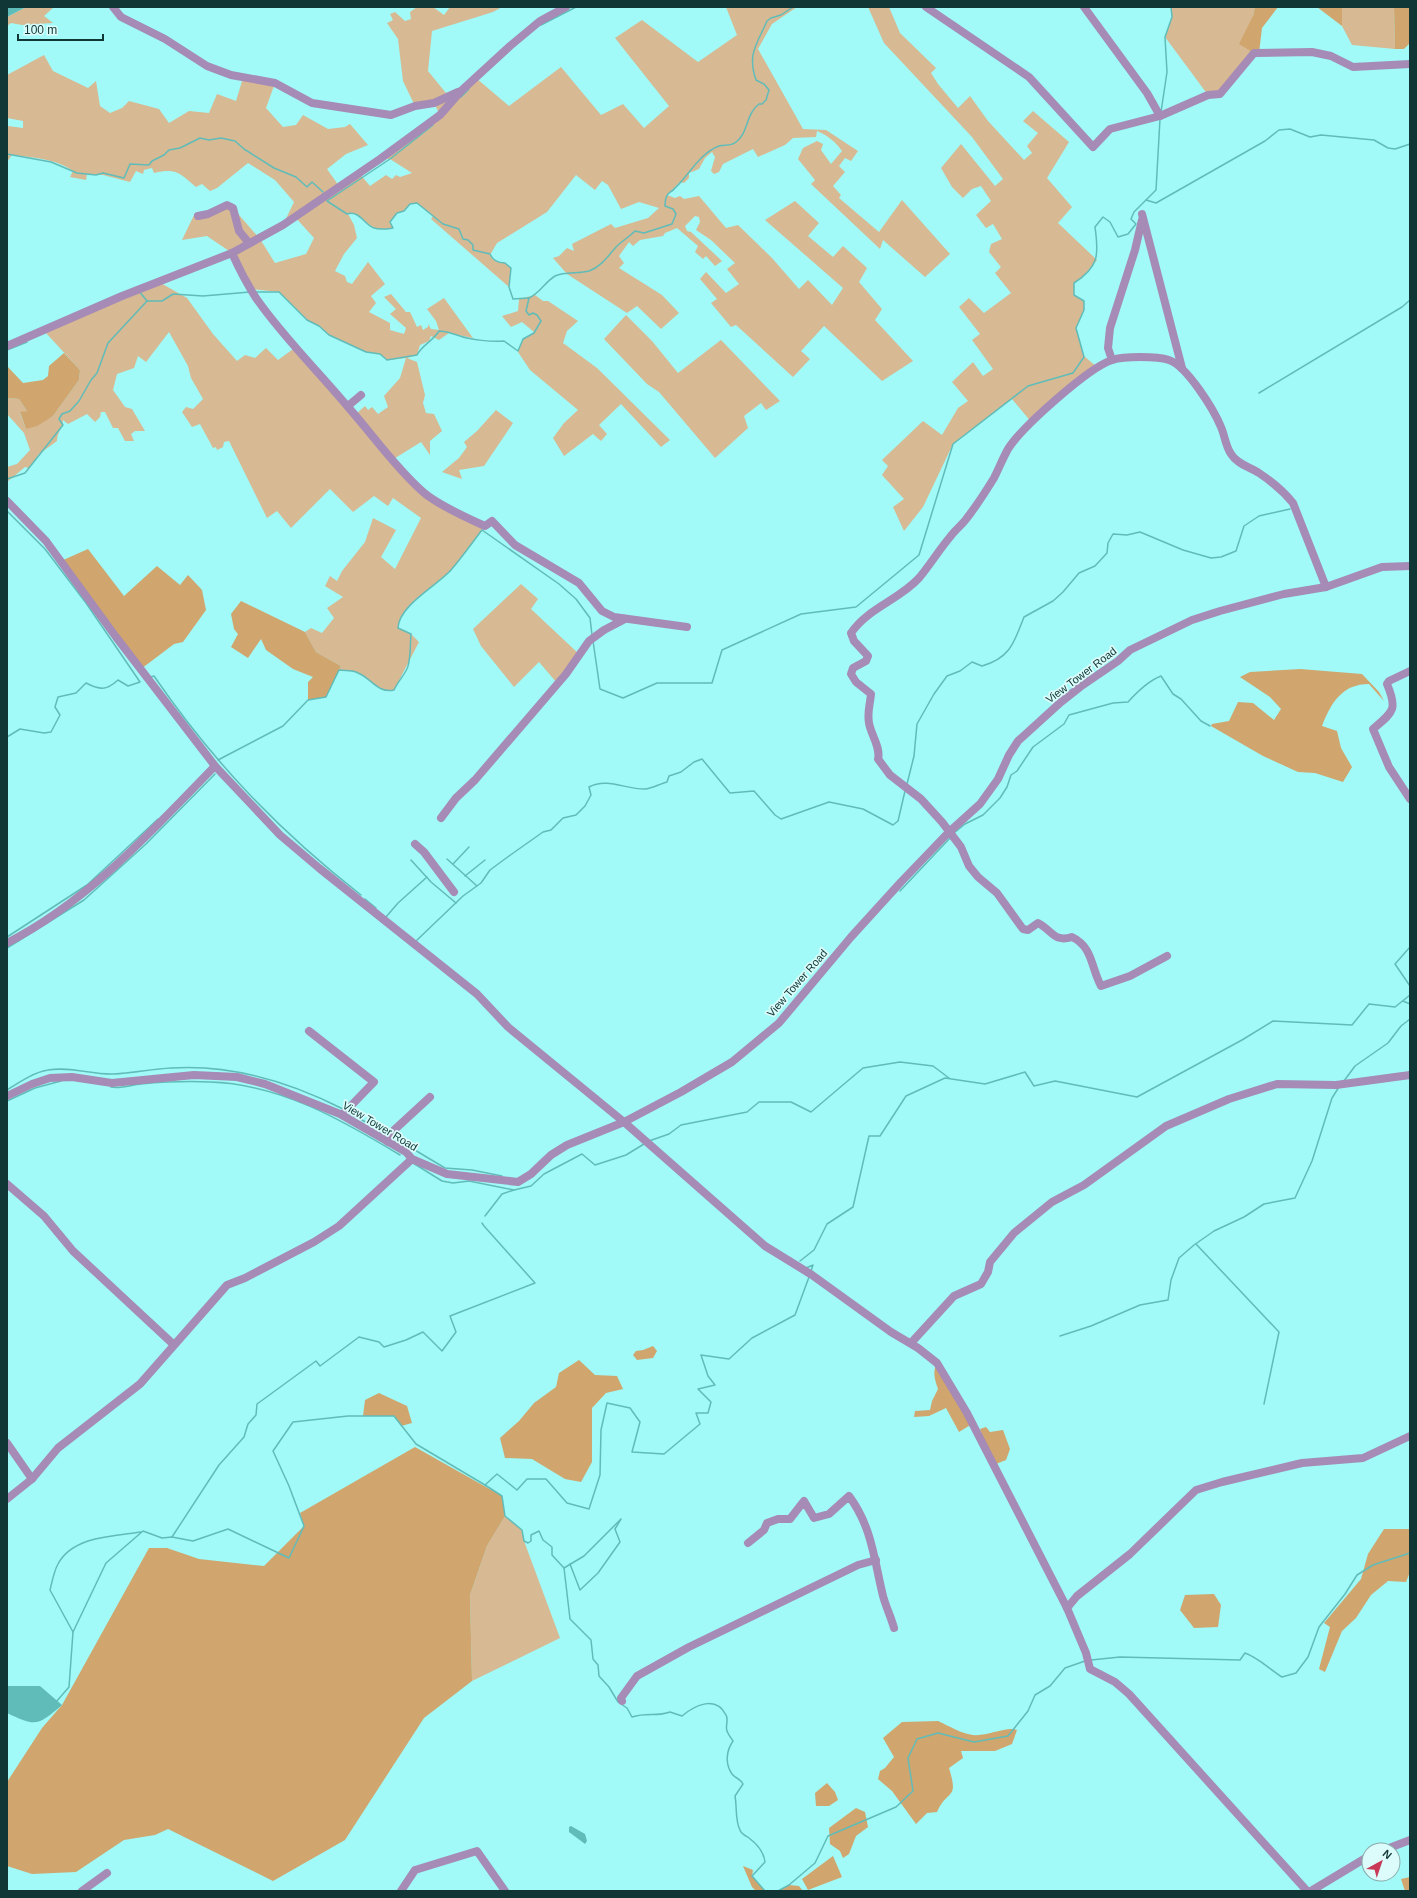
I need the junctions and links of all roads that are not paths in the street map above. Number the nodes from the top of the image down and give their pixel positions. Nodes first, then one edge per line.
1 (113, 7) edge
2 (566, 7) edge
3 (926, 7) edge
4 (1084, 7) edge
5 (1410, 64) edge
6 (461, 91) junction
7 (1160, 116) junction
8 (198, 216) dead end
9 (249, 243) junction
10 (232, 253) junction
11 (7, 346) edge
12 (1112, 360) junction
13 (1182, 369) junction
14 (361, 396) dead end
15 (348, 406) junction
16 (7, 501) edge
17 (1410, 566) edge
18 (1326, 587) junction
19 (626, 619) junction
20 (687, 627) dead end
21 (1410, 671) edge
22 (215, 766) junction
23 (1410, 799) edge
24 (441, 818) dead end
25 (949, 832) junction
26 (415, 844) dead end
27 (454, 892) dead end
28 (7, 943) edge
29 (1167, 956) dead end
30 (309, 1031) dead end
31 (1410, 1075) edge
32 (7, 1096) edge
33 (430, 1097) dead end
34 (342, 1116) junction
35 (624, 1122) junction
36 (388, 1142) junction
37 (412, 1159) junction
38 (7, 1184) edge
39 (911, 1343) junction
40 (173, 1344) junction
41 (1410, 1436) edge
42 (7, 1443) edge
43 (32, 1479) junction
44 (7, 1499) edge
45 (748, 1543) dead end
46 (876, 1560) junction
47 (1067, 1608) junction
48 (894, 1628) dead end
49 (622, 1701) dead end
50 (1361, 1861) edge
51 (107, 1873) dead end
52 (82, 1891) edge
53 (401, 1891) edge
54 (505, 1891) edge
55 (1307, 1891) edge
56 (1311, 1891) edge

1 - 6 street
2 - 6 street
3 - 7 street
4 - 7 street
5 - 7 street
6 - 9 street
8 - 9 street
9 - 10 street
10 - 11 street
10 - 15 street
12 - 13 street
12 - 13 street
12 - 25 street
13 - 18 street
14 - 15 street
15 - 19 street
16 - 22 street
17 - 18 street, View Tower Road
18 - 25 street, View Tower Road
19 - 20 street
19 - 24 street
21 - 23 street
22 - 28 street
22 - 35 street
25 - 29 street
25 - 35 street, View Tower Road
26 - 27 street
30 - 34 street
31 - 39 street
32 - 34 street, View Tower Road
33 - 36 street
34 - 36 street, View Tower Road
35 - 37 street, View Tower Road
35 - 39 street
36 - 37 street, View Tower Road
37 - 40 street
38 - 40 street
39 - 47 street
40 - 43 street
41 - 47 street
42 - 43 street
43 - 44 street
45 - 46 street
46 - 48 street
46 - 49 street
47 - 55 street
50 - 56 street
51 - 52 street
53 - 54 street

